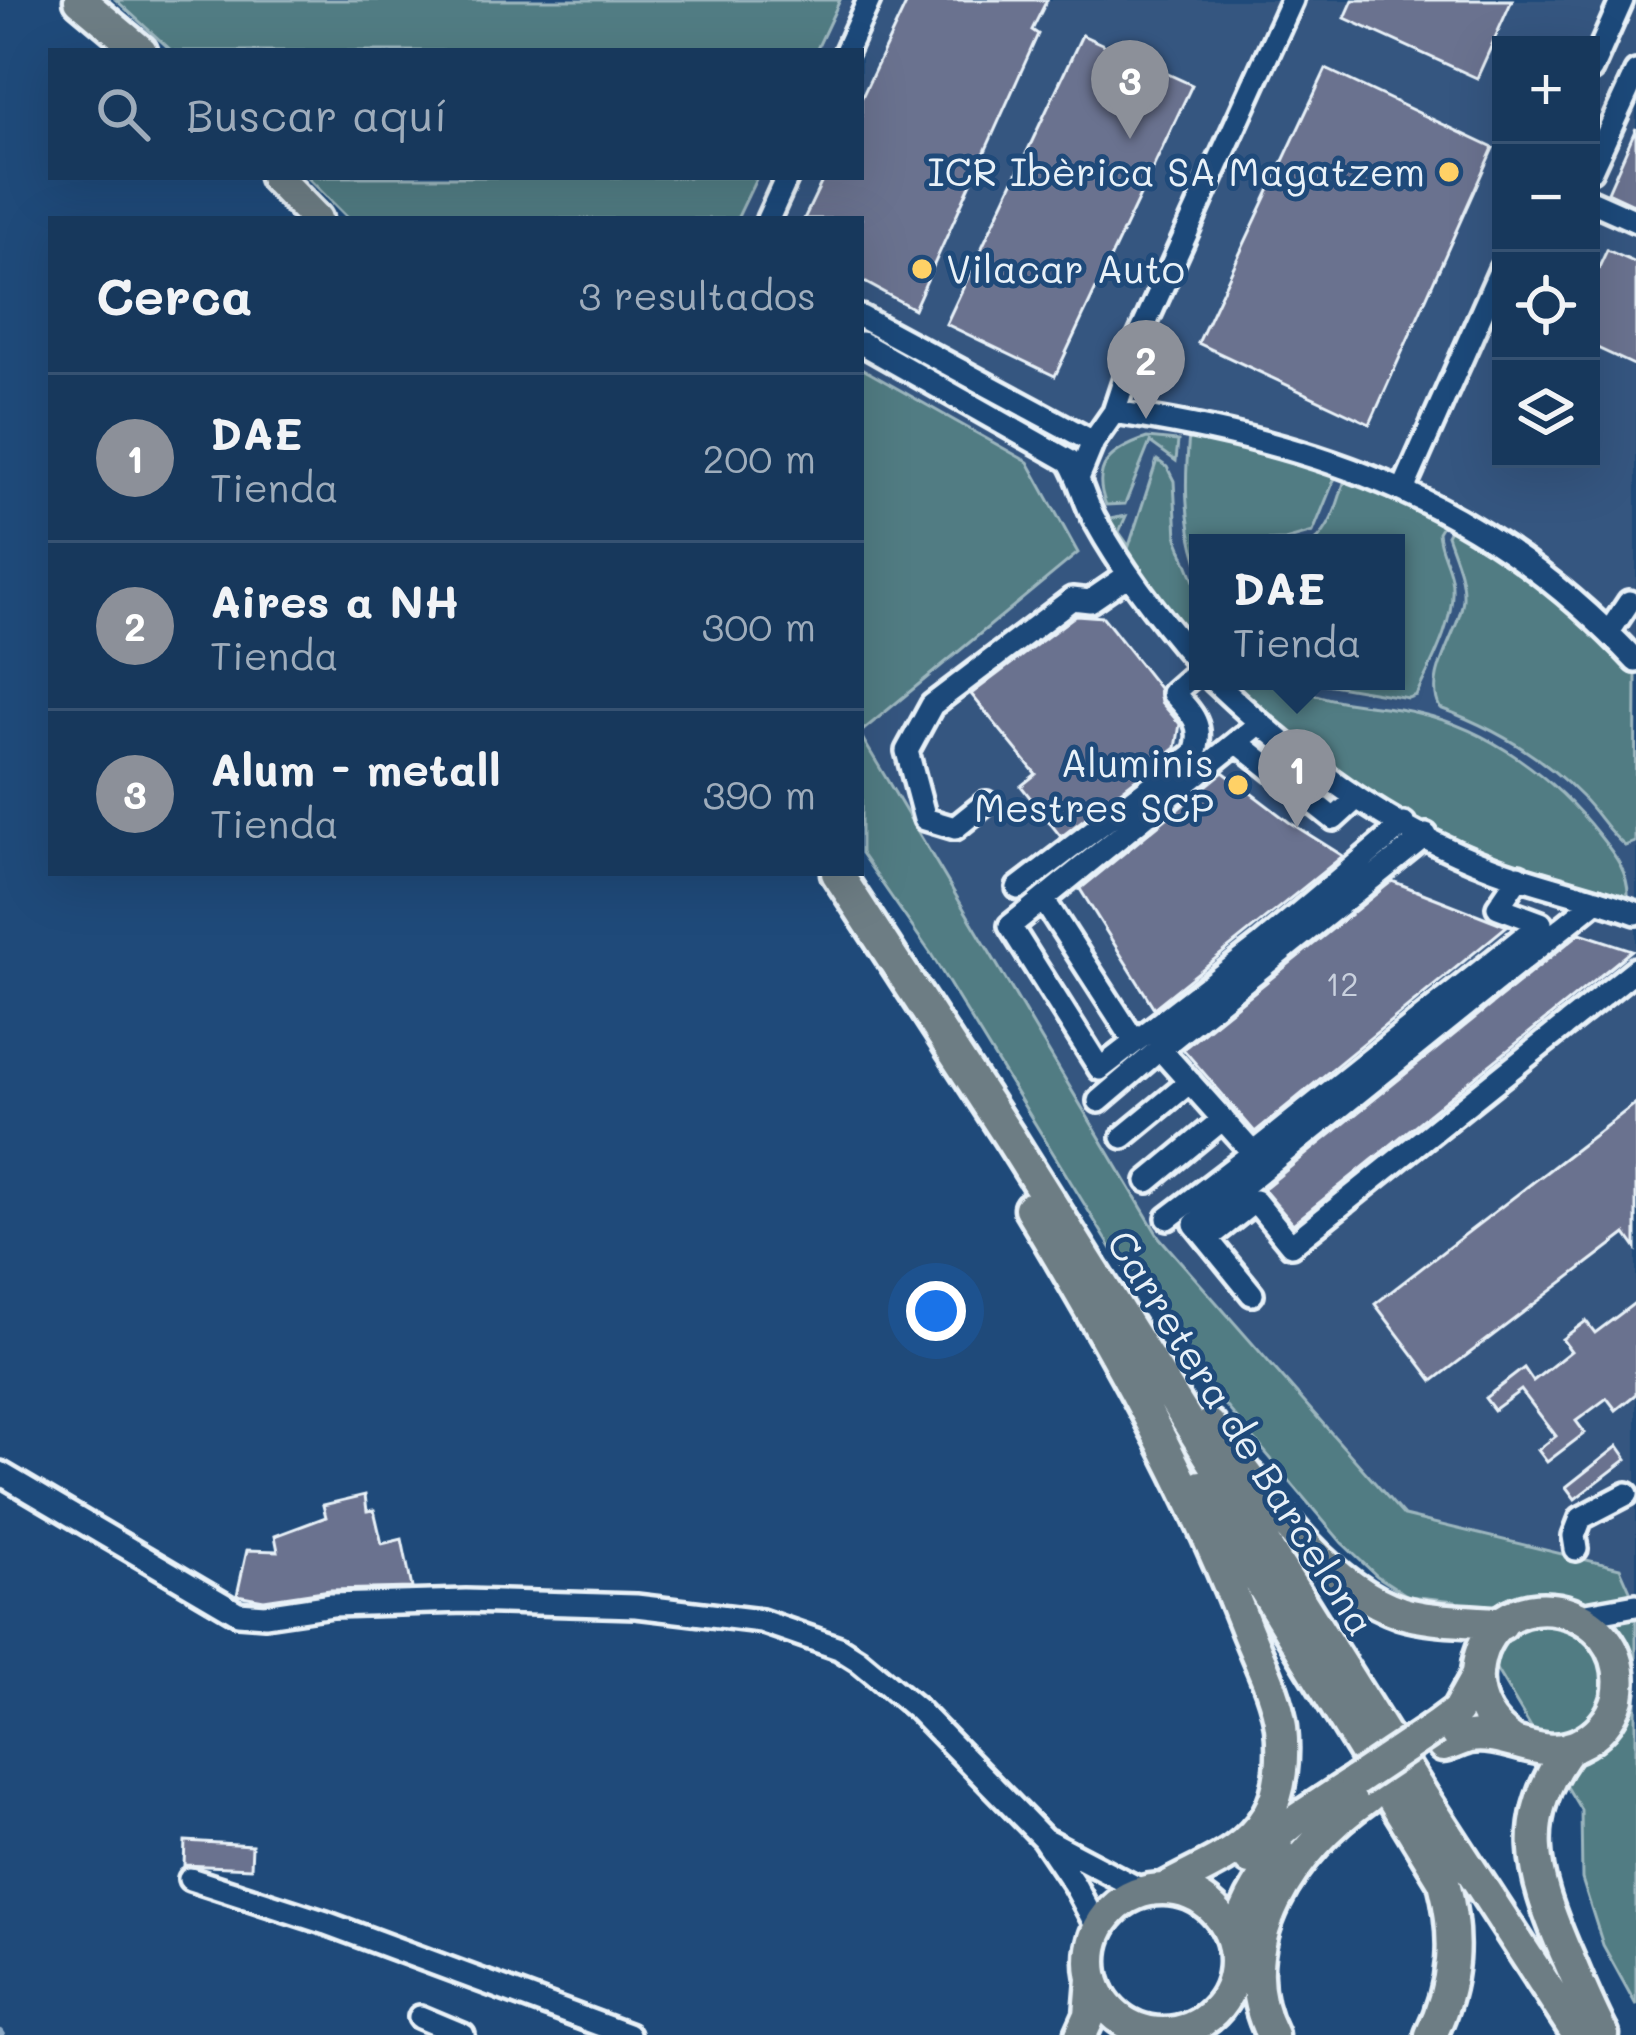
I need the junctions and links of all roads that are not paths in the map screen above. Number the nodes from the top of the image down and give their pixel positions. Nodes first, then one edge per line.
1 (80, 0) edge
2 (869, 0) edge
3 (1292, 0) edge
4 (1622, 0) edge
5 (137, 48) edge
6 (847, 48) edge
7 (1600, 50) edge
8 (1636, 72) edge
9 (1600, 150) edge
10 (278, 180) edge
11 (787, 180) edge
12 (1600, 205) edge
13 (313, 216) edge
14 (769, 216) edge
15 (1636, 220) edge
16 (1492, 288) edge
17 (864, 318) edge
18 (864, 345) edge
19 (1114, 412) junction
20 (1093, 442) junction
21 (1079, 476) junction
22 (1403, 490) junction
23 (1128, 575) junction
24 (1633, 599) edge
25 (1609, 632) junction
26 (1189, 655) edge
27 (1636, 661) edge
28 (1189, 676) edge
29 (1223, 690) edge
30 (1259, 724) junction
31 (1237, 742) junction
32 (1357, 798) junction
33 (986, 803) dead end
34 (1404, 824) junction
35 (1426, 836) junction
36 (820, 876) edge
37 (839, 876) edge
38 (1519, 876) junction
39 (1018, 889) dead end
40 (1043, 899) junction
41 (1597, 901) junction
42 (1636, 914) edge
43 (1636, 969) edge
44 (1136, 1042) junction
45 (1160, 1049) junction
46 (1190, 1082) junction
47 (1100, 1101) dead end
48 (1222, 1119) junction
49 (1123, 1137) dead end
50 (1253, 1153) junction
51 (1148, 1181) dead end
52 (1168, 1218) dead end
53 (1207, 1239) junction
54 (1252, 1294) dead end
55 (1130, 1328) junction
56 (1128, 1377) junction
57 (0, 1473) edge
58 (1627, 1494) dead end
59 (1576, 1550) dead end
60 (1636, 1605) edge
61 (1581, 1615) junction
62 (1502, 1624) junction
63 (1477, 1675) junction
64 (1628, 1675) edge
65 (1438, 1737) junction
66 (1514, 1742) junction
67 (1570, 1748) junction
68 (1356, 1796) junction
69 (1043, 1838) junction
70 (190, 1879) dead end
71 (1165, 1891) junction
72 (1098, 1929) junction
73 (1234, 1949) junction
74 (1093, 1979) junction
75 (420, 2018) dead end
76 (1201, 2032) edge
77 (1145, 2033) edge
78 (463, 2035) edge
79 (628, 2035) edge
80 (1081, 2035) edge
81 (1272, 2035) edge
82 (1431, 2035) edge
83 (1578, 2035) edge
84 (1603, 2035) edge

1 - 5 highway
2 - 6 street
3 - 19 street
4 - 7 street
8 - 9 street
10 - 13 highway
11 - 14 street
12 - 15 street
16 - 22 street
17 - 20 street
18 - 21 street
19 - 20 street
19 - 22 street
20 - 21 street
21 - 23 street
22 - 25 street
23 - 26 street
23 - 33 street
24 - 25 street
25 - 27 street
28 - 39 street
29 - 30 street
30 - 31 street
30 - 32 street
31 - 32 street
31 - 40 street
32 - 34 street
34 - 35 street
34 - 44 street
35 - 38 street
35 - 45 street
36 - 56 highway
37 - 55 highway, Carretera de Barcelona
38 - 41 street
38 - 50 street
40 - 44 street
40 - 44 street
41 - 42 street
41 - 53 street
43 - 53 street
45 - 46 street
45 - 47 street
46 - 48 street
46 - 49 street
48 - 50 street
48 - 51 street
50 - 52 street
53 - 54 street
55 - 62 highway
55 - 83 highway, Carretera de Barcelona
56 - 71 highway
56 - 82 highway
57 - 69 street
58 - 59 street
60 - 61 street
61 - 62 highway
61 - 64 highway
62 - 63 highway
63 - 65 highway
63 - 66 highway
64 - 67 highway
65 - 66 highway
65 - 68 highway
66 - 67 highway
67 - 84 highway
68 - 71 highway
68 - 73 highway
68 - 81 highway
69 - 71 street
69 - 72 street
70 - 79 street
71 - 72 highway
71 - 73 highway
72 - 74 highway
73 - 76 highway
74 - 77 highway
74 - 80 highway
75 - 78 street
76 - 77 highway

